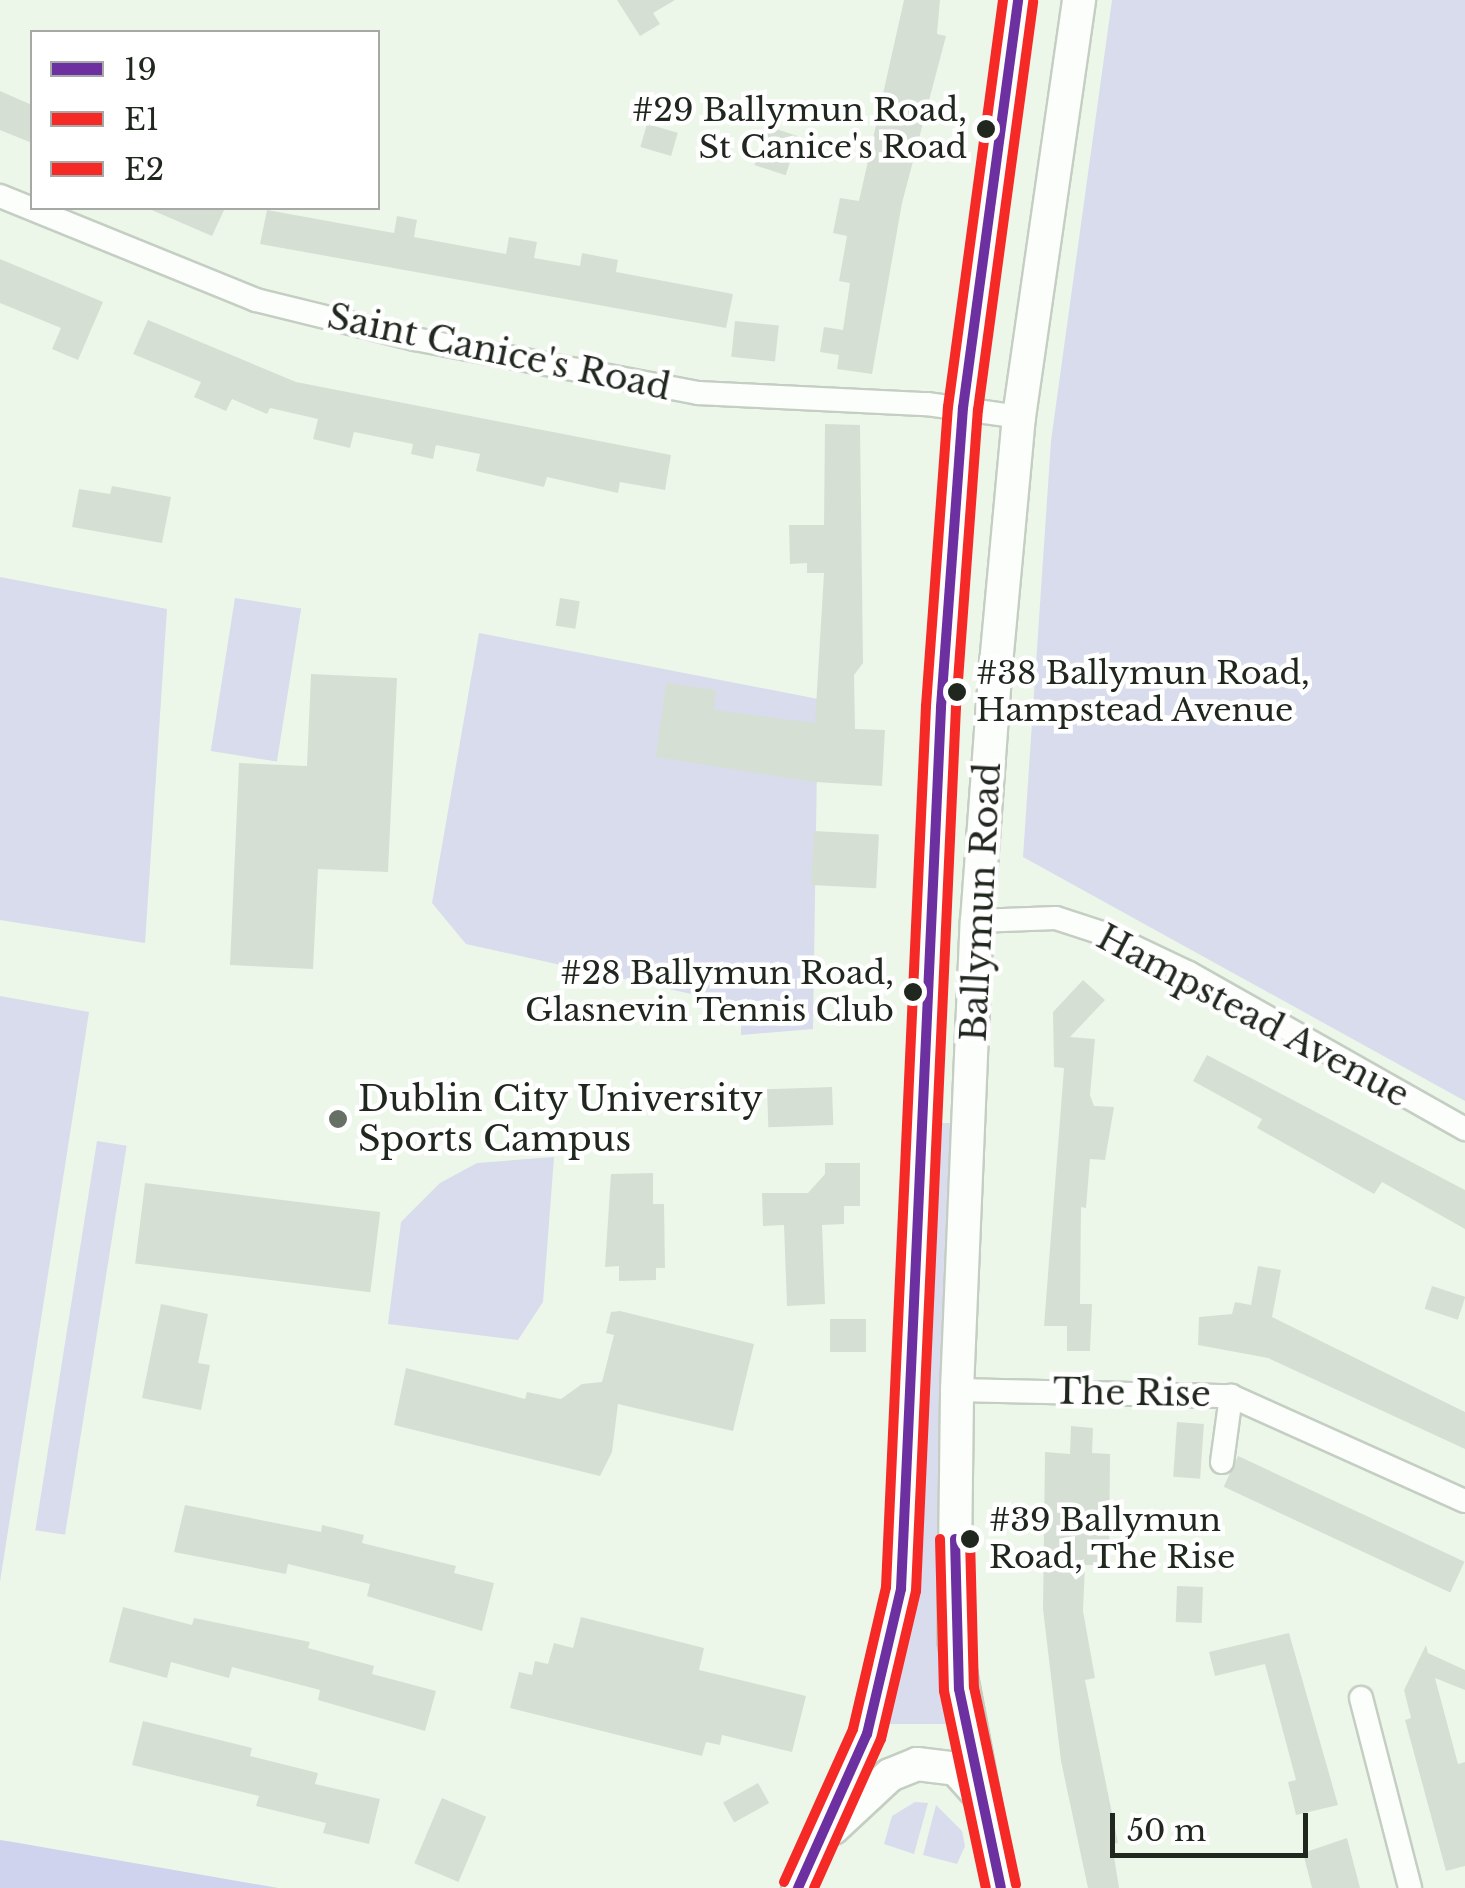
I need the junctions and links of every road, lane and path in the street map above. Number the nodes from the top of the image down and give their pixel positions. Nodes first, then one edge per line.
1 (1018, 0) edge
2 (1079, 0) edge
3 (0, 196) edge
4 (30, 208) edge
5 (34, 210) edge
6 (963, 408) junction
7 (1019, 417) junction
8 (929, 919) junction
9 (976, 921) junction
10 (1465, 1129) edge
11 (957, 1390) junction
12 (1231, 1396) junction
13 (1222, 1462) dead end
14 (1465, 1501) edge
15 (1361, 1698) dead end
16 (981, 1798) junction
17 (820, 1840) junction
18 (798, 1888) edge
19 (1001, 1888) edge
20 (1410, 1888) edge

1 - 6 main road, Ballymun Road
2 - 7 main road, Ballymun Road
3 - 4 street, Saint Canice's Road
5 - 6 street, Saint Canice's Road
6 - 7 street, Saint Canice's Road
6 - 8 main road, Ballymun Road
7 - 9 main road, Ballymun Road
8 - 9 main road
8 - 17 main road, Ballymun Road
9 - 10 street, Hampstead Avenue
9 - 11 main road, Ballymun Road
11 - 12 street, The Rise
11 - 16 main road, Ballymun Road
12 - 13 street
12 - 14 street, The Rise
15 - 20 street
16 - 17 main road
16 - 19 main road, Ballymun Road
17 - 18 main road, Ballymun Road

